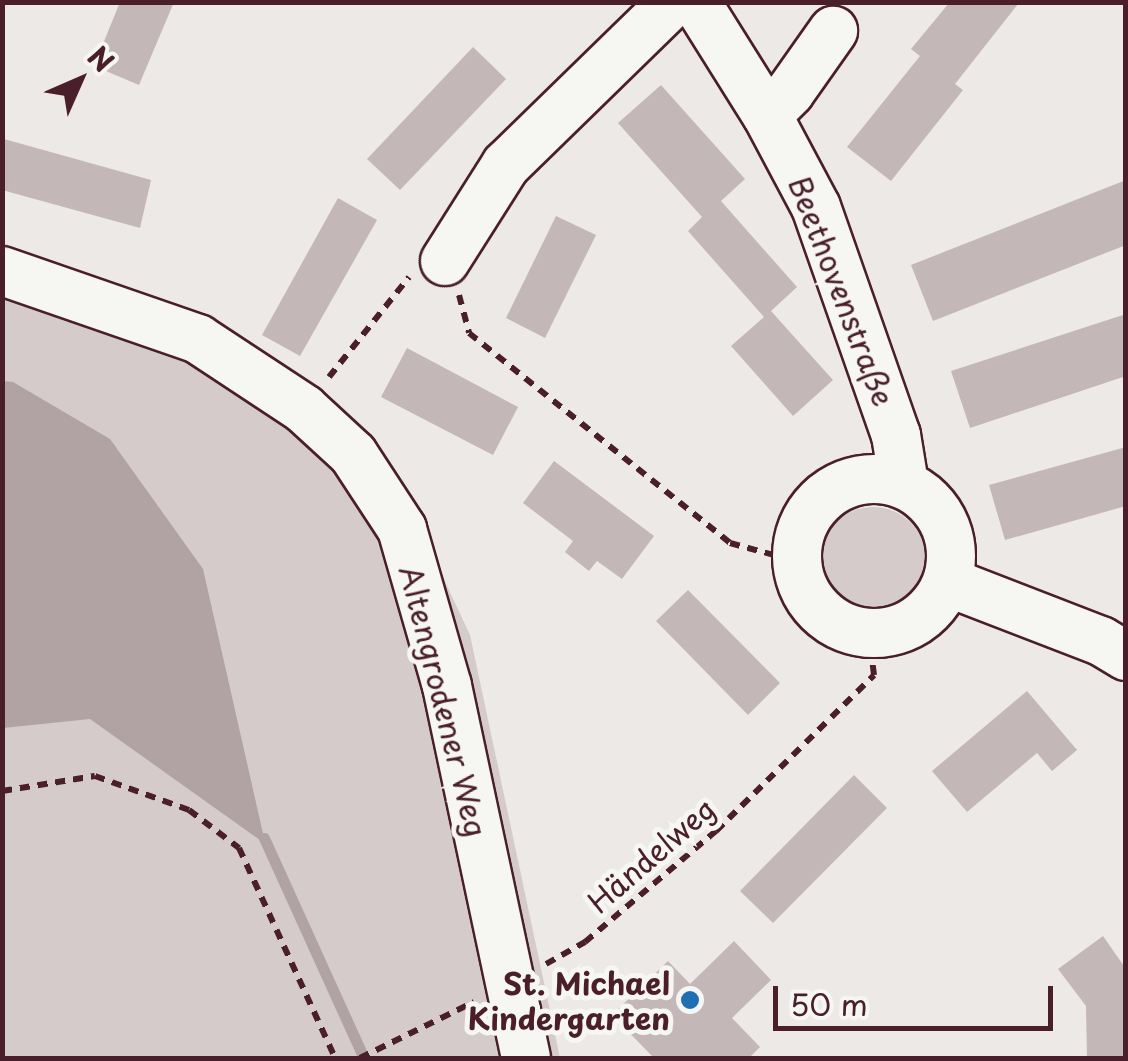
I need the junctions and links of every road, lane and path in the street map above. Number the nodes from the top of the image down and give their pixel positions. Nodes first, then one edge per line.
1 (673, 2) edge
2 (696, 2) edge
3 (833, 31) dead end
4 (767, 115) junction
5 (445, 261) junction
6 (2, 271) edge
7 (304, 409) junction
8 (904, 484) junction
9 (796, 561) junction
10 (948, 582) junction
11 (869, 634) junction
12 (1126, 656) edge
13 (2, 791) edge
14 (508, 986) junction
15 (335, 1058) edge
16 (360, 1058) edge
17 (526, 1058) edge

1 - 5 street
2 - 4 street, Beethovenstraße
3 - 4 street
4 - 8 street, Beethovenstraße
5 - 7 path
5 - 9 path
6 - 7 street, Altengrodener Weg
7 - 14 street, Altengrodener Weg
8 - 9 street
8 - 10 street
9 - 11 street
10 - 11 street
10 - 12 street
11 - 14 path, Händelweg
13 - 15 path
14 - 16 path, Händelweg
14 - 17 street, Altengrodener Weg

